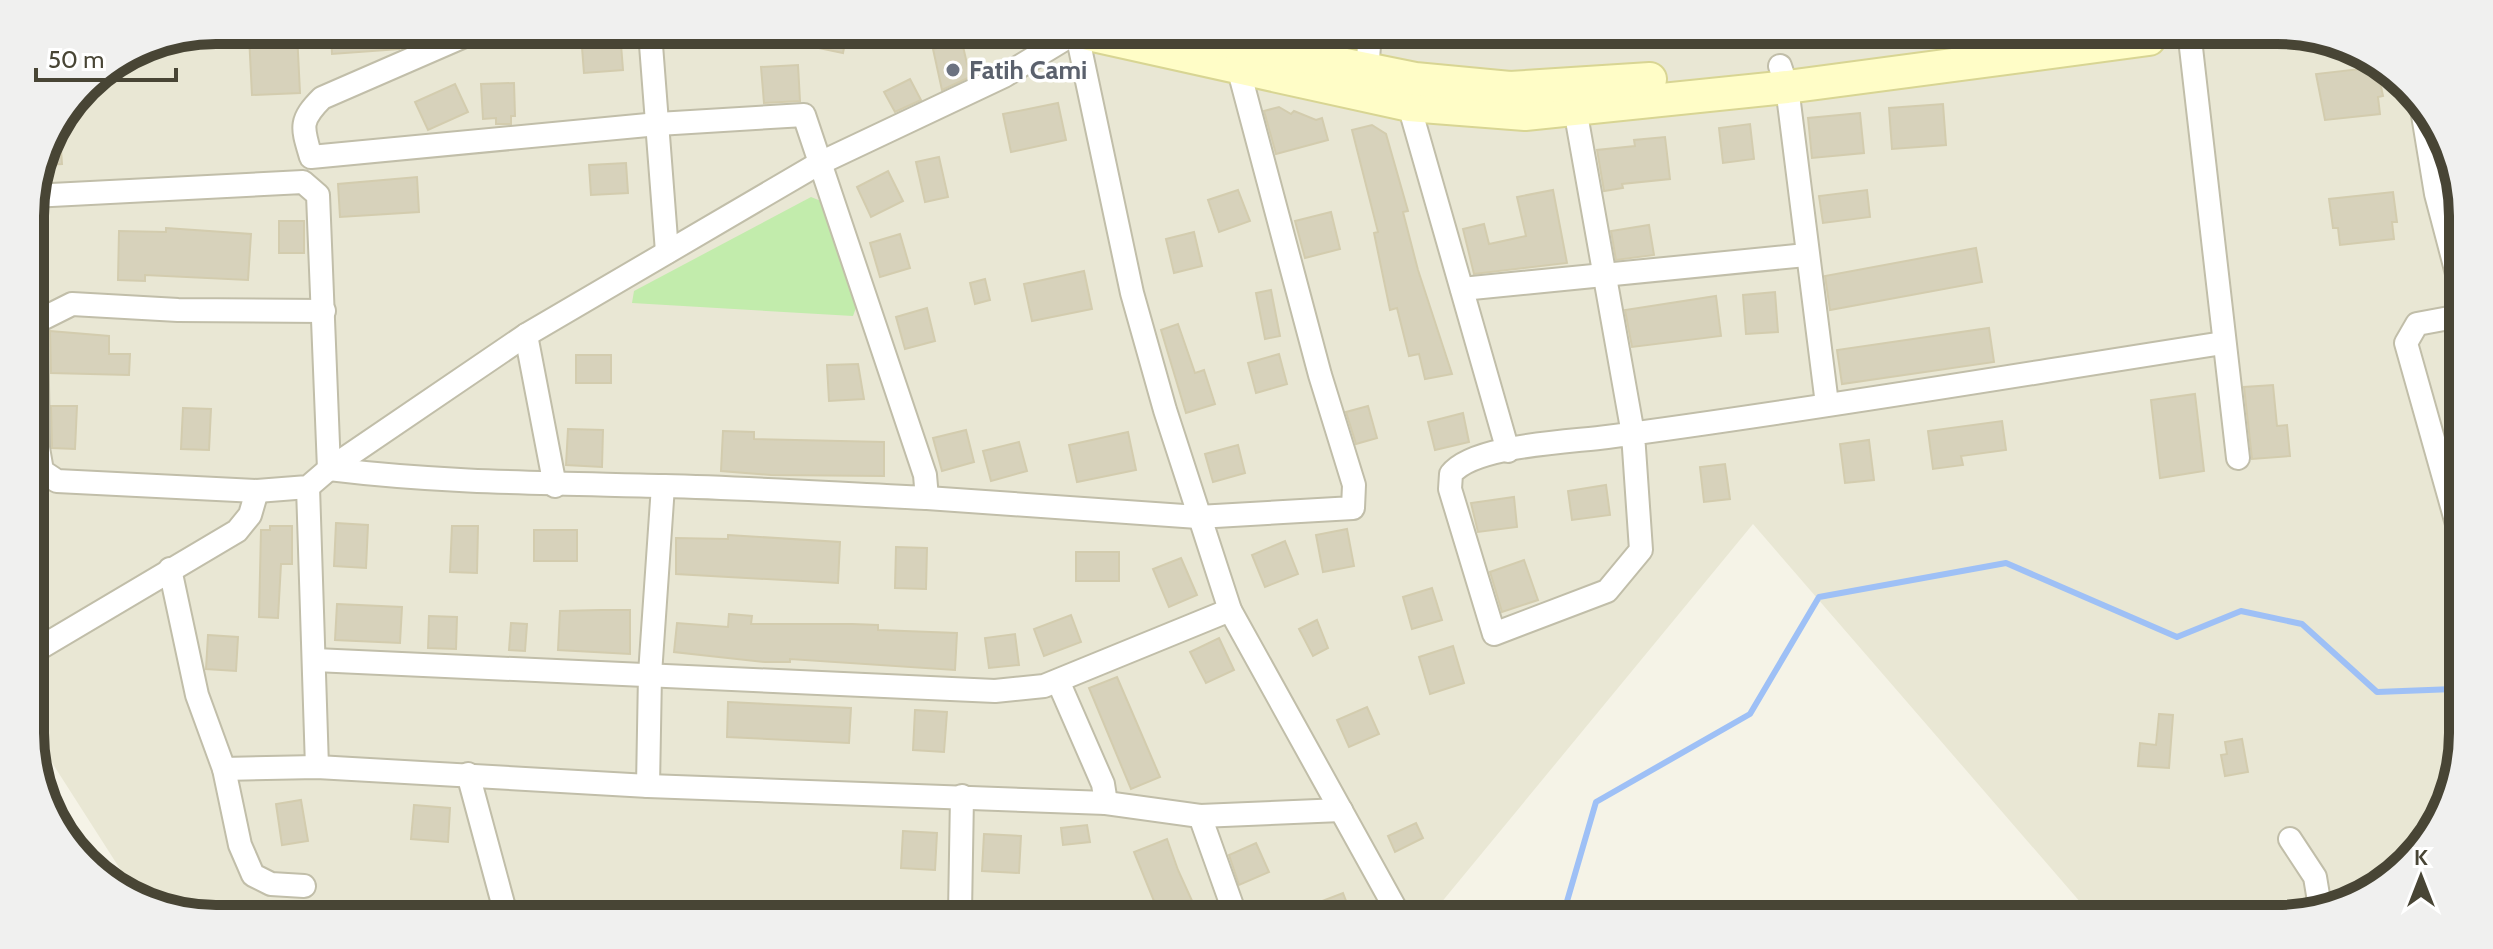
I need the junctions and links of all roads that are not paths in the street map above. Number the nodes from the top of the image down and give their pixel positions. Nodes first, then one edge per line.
1 (446, 44) edge
2 (651, 44) edge
3 (1058, 44) edge
4 (1077, 44) edge
5 (1133, 44) edge
6 (1242, 44) edge
7 (1369, 44) edge
8 (1972, 44) edge
9 (2100, 44) edge
10 (2191, 44) edge
11 (1238, 67) junction
12 (1367, 69) junction
13 (1784, 76) junction
14 (1409, 105) junction
15 (1575, 109) junction
16 (658, 124) junction
17 (2426, 131) edge
18 (311, 157) junction
19 (818, 164) junction
20 (303, 182) junction
21 (45, 195) edge
22 (2449, 243) edge
23 (667, 252) junction
24 (1806, 255) junction
25 (1606, 276) junction
26 (1462, 289) junction
27 (324, 311) junction
28 (44, 316) edge
29 (2449, 318) edge
30 (526, 335) junction
31 (2223, 343) junction
32 (1827, 404) junction
33 (1633, 434) junction
34 (1508, 451) junction
35 (2238, 458) dead end
36 (329, 469) junction
37 (44, 472) edge
38 (555, 486) junction
39 (663, 486) junction
40 (308, 487) junction
41 (257, 491) junction
42 (2449, 496) edge
43 (927, 498) junction
44 (1198, 517) junction
45 (170, 569) junction
46 (1230, 610) junction
47 (44, 645) edge
48 (315, 660) junction
49 (650, 674) junction
50 (1058, 681) junction
51 (317, 767) junction
52 (224, 769) junction
53 (468, 774) junction
54 (648, 786) junction
55 (962, 796) junction
56 (1106, 803) junction
57 (1341, 810) junction
58 (1200, 816) junction
59 (2290, 839) dead end
60 (304, 886) dead end
61 (2319, 900) edge
62 (503, 905) edge
63 (960, 905) edge
64 (1232, 905) edge
65 (1393, 905) edge

1 - 18 street
2 - 16 street
3 - 19 street
4 - 44 street
5 - 11 main road
6 - 12 main road
7 - 12 street
8 - 13 main road
9 - 13 main road
10 - 31 street
11 - 14 main road
11 - 44 street
12 - 13 main road
13 - 15 main road
13 - 24 street
14 - 15 main road
14 - 26 street
15 - 25 street
16 - 18 street
16 - 19 street
16 - 23 street
17 - 22 street
18 - 20 street
19 - 23 street
19 - 43 street
20 - 21 street
20 - 27 street
23 - 30 street
24 - 25 street
24 - 32 street
25 - 26 street
25 - 33 street
26 - 34 street
27 - 28 street
27 - 36 street
29 - 42 street
30 - 36 street
30 - 38 street
31 - 32 street
31 - 35 street
32 - 33 street
33 - 34 street
33 - 34 street
36 - 38 street
36 - 40 street
37 - 41 street
38 - 39 street
39 - 43 street
39 - 49 street
40 - 41 street
40 - 48 street
41 - 45 street
43 - 44 street
44 - 46 street
45 - 47 street
45 - 52 street
46 - 50 street
46 - 57 street
48 - 49 street
48 - 51 street
49 - 50 street
49 - 54 street
50 - 56 street
51 - 52 street
51 - 53 street
52 - 60 street
53 - 54 street
53 - 62 street
54 - 55 street
55 - 56 street
55 - 63 street
56 - 58 street
57 - 58 street
57 - 65 street
58 - 64 street
59 - 61 street

